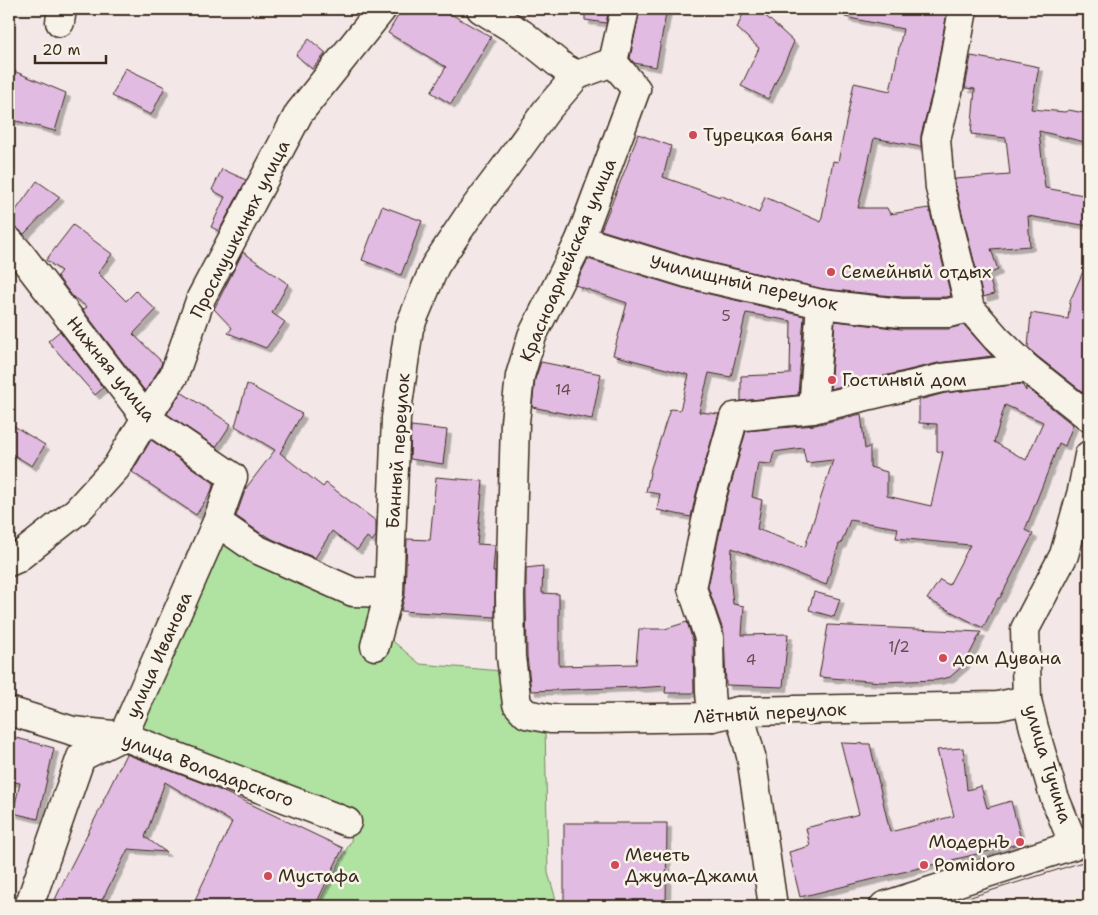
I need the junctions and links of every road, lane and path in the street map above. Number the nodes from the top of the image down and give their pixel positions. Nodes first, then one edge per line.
1 (382, 9) edge
2 (481, 9) edge
3 (625, 9) edge
4 (959, 10) edge
5 (613, 62) junction
6 (577, 75) junction
7 (580, 240) junction
8 (9, 241) edge
9 (821, 304) junction
10 (970, 308) junction
11 (1027, 368) junction
12 (813, 409) junction
13 (1089, 417) edge
14 (146, 418) junction
15 (1089, 455) edge
16 (1082, 519) edge
17 (217, 522) junction
18 (9, 562) edge
19 (389, 593) junction
20 (375, 646) dead end
21 (1027, 700) junction
22 (518, 704) joint
23 (9, 711) edge
24 (739, 711) junction
25 (712, 717) junction
26 (123, 736) junction
27 (347, 822) dead end
28 (1082, 842) edge
29 (29, 906) edge
30 (774, 906) edge
31 (884, 906) edge

1 - 14 street, Просмушкиных улица
2 - 6 street
3 - 5 street
4 - 10 street
5 - 6 street, Банный переулок
5 - 7 street, Красноармейская улица
6 - 19 street, Банный переулок
7 - 9 street, Училищный переулок
7 - 22 street, Красноармейская улица
8 - 14 street, Нижняя улица
9 - 10 street, Училищный переулок
9 - 12 street
10 - 11 street
11 - 12 street
11 - 13 street
12 - 25 street
14 - 17 street, Нижняя улица
14 - 18 street, Просмушкиных улица
15 - 16 street, улица Тучина
16 - 21 street, улица Тучина
17 - 19 street
17 - 26 street, улица Иванова
19 - 20 street, Банный переулок
21 - 24 street, Лётный переулок
21 - 28 street, улица Тучина
22 - 25 street, Лётный переулок
23 - 26 street, улица Володарского
24 - 25 street, Лётный переулок
24 - 30 street
26 - 27 street, улица Володарского
26 - 29 street, улица Иванова
28 - 31 street

